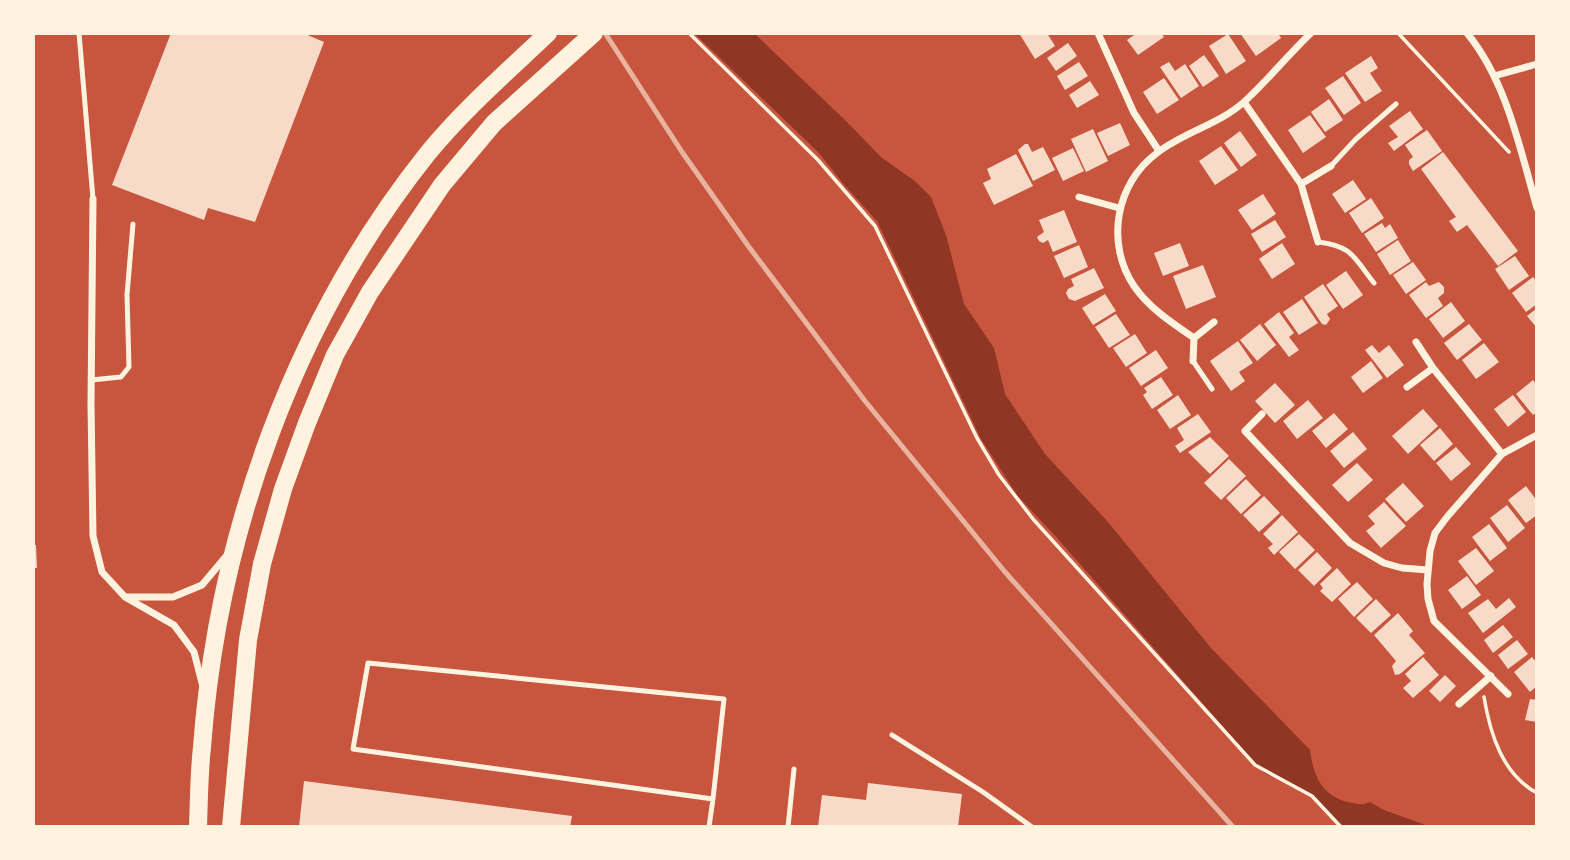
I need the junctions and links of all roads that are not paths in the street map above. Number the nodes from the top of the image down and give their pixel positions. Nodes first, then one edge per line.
1 (79, 33) edge
2 (548, 33) edge
3 (594, 33) edge
4 (1098, 33) edge
5 (1311, 33) edge
6 (1467, 33) edge
7 (1537, 64) edge
8 (1494, 76) junction
9 (1244, 102) junction
10 (1396, 104) dead end
11 (1159, 150) junction
12 (1331, 166) joint
13 (1301, 184) junction
14 (1079, 197) dead end
15 (93, 199) joint
16 (1537, 207) edge
17 (1119, 208) junction
18 (133, 224) dead end
19 (1318, 242) joint
20 (1374, 283) dead end
21 (1214, 322) dead end
22 (1194, 338) junction
23 (1416, 342) dead end
24 (1193, 361) joint
25 (1433, 368) junction
26 (91, 380) junction
27 (1407, 387) dead end
28 (1212, 389) dead end
29 (1262, 414) dead end
30 (1537, 435) edge
31 (1502, 454) junction
32 (236, 545) junction
33 (1428, 570) junction
34 (125, 597) junction
35 (1491, 676) junction
36 (1508, 694) dead end
37 (207, 702) junction
38 (1459, 704) dead end
39 (892, 735) dead end
40 (794, 769) dead end
41 (713, 799) junction
42 (198, 827) edge
43 (231, 827) edge
44 (709, 827) edge
45 (788, 827) edge
46 (1032, 827) edge

1 - 15 lane
2 - 32 highway
3 - 43 highway
4 - 11 street
5 - 9 street
6 - 8 street
7 - 8 street
8 - 16 street
9 - 11 street
9 - 13 street
10 - 12 lane
11 - 17 street
12 - 13 street
13 - 19 street
14 - 17 street
15 - 26 street
17 - 22 street
18 - 26 lane
19 - 20 lane
21 - 22 street
22 - 24 street
23 - 25 street
24 - 28 lane
25 - 27 street
25 - 31 street
26 - 34 street
29 - 33 street
30 - 31 street
31 - 33 street
32 - 34 street
32 - 37 highway
33 - 35 street
34 - 37 street
35 - 36 street
35 - 38 street
37 - 42 highway
39 - 46 lane
40 - 45 lane
41 - 41 lane
41 - 44 lane

